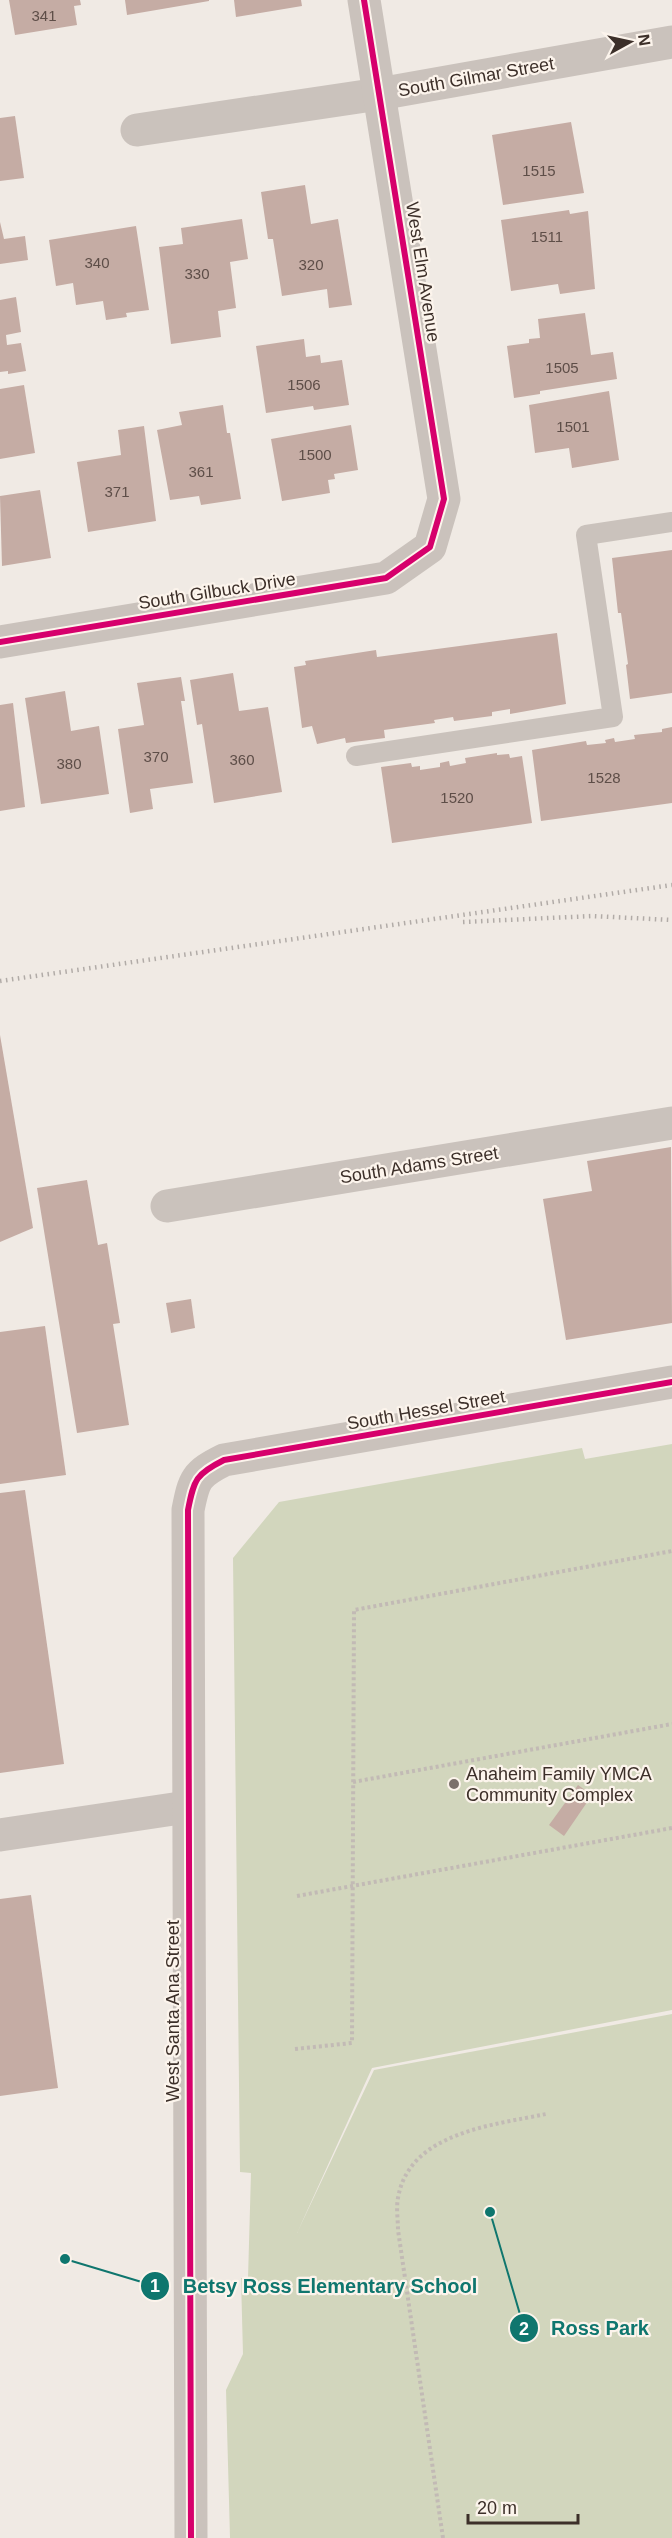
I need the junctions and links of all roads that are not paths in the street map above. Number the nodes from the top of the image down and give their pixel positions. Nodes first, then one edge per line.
1 (364, 0) edge
2 (672, 42) edge
3 (379, 94) junction
4 (137, 130) dead end
5 (672, 522) edge
6 (430, 547) joint
7 (0, 642) edge
8 (356, 756) dead end
9 (672, 1124) edge
10 (167, 1206) dead end
11 (672, 1383) edge
12 (193, 1485) joint
13 (187, 1807) junction
14 (0, 1836) edge
15 (191, 2538) edge

1 - 3 street, West Elm Avenue
2 - 3 street, South Gilmar Street
3 - 4 street, South Gilmar Street
3 - 6 street, West Elm Avenue
5 - 8 lane
6 - 7 street, South Gilbuck Drive
9 - 10 street, South Adams Street
11 - 12 street, South Hessel Street
12 - 13 street, West Santa Ana Street
13 - 14 street
13 - 15 street, West Santa Ana Street

